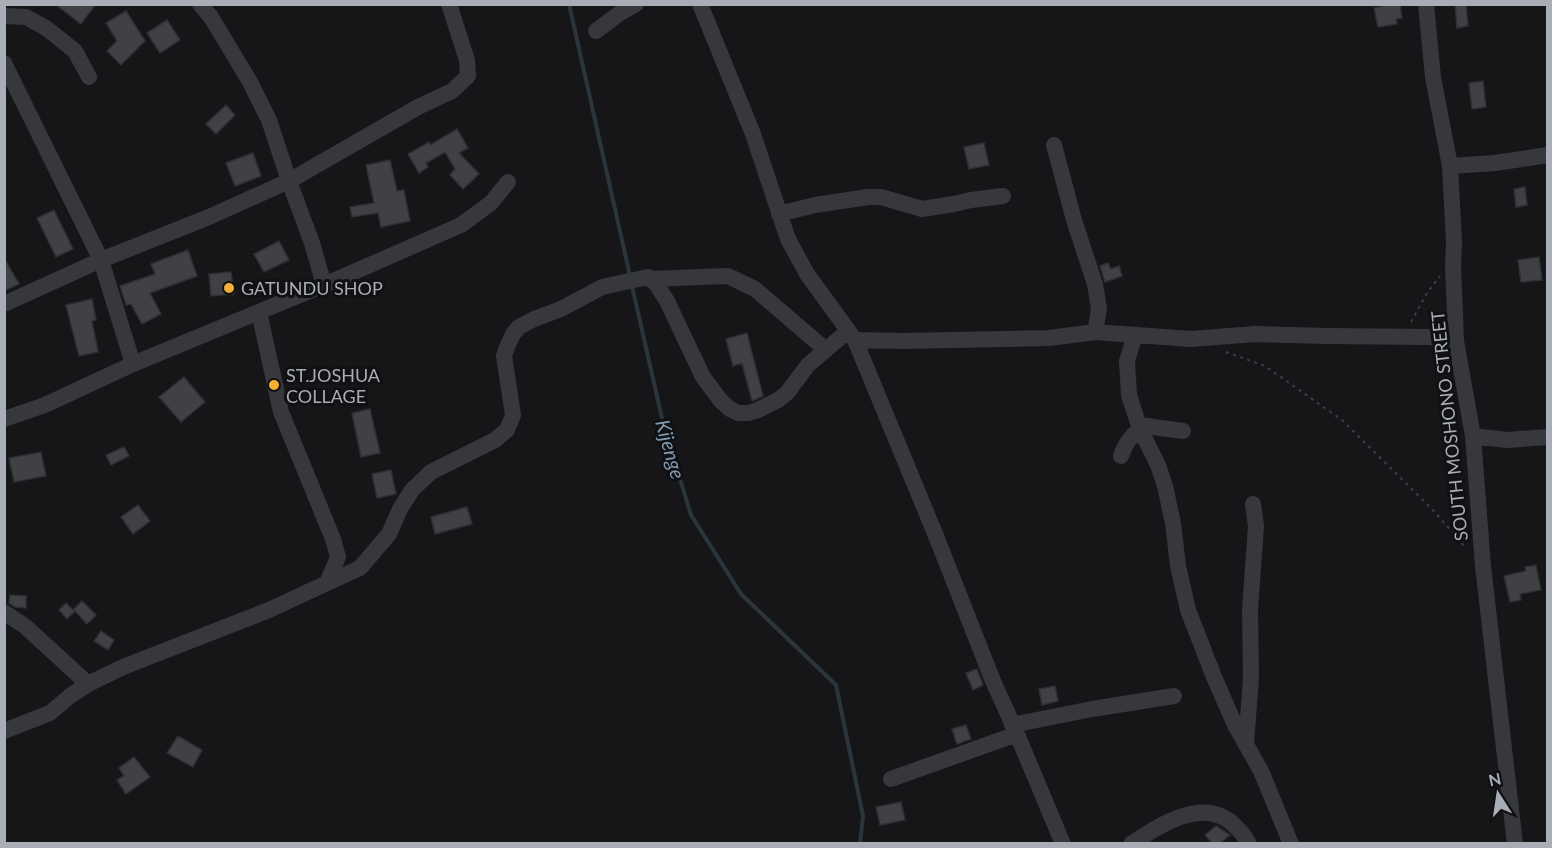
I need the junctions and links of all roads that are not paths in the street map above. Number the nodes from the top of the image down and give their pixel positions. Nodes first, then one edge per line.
1 (200, 4) edge
2 (449, 4) edge
3 (636, 4) edge
4 (700, 4) edge
5 (1426, 4) edge
6 (4, 16) edge
7 (596, 31) dead end
8 (4, 63) edge
9 (89, 77) dead end
10 (1054, 145) dead end
11 (1548, 155) edge
12 (1450, 166) junction
13 (288, 181) junction
14 (508, 182) dead end
15 (1003, 196) dead end
16 (779, 213) junction
17 (101, 260) junction
18 (648, 278) junction
19 (324, 285) junction
20 (4, 304) edge
21 (259, 312) junction
22 (1095, 332) junction
23 (1135, 335) junction
24 (851, 336) junction
25 (1456, 341) junction
26 (826, 350) junction
27 (133, 364) junction
28 (4, 419) edge
29 (1140, 427) junction
30 (1183, 431) dead end
31 (1473, 436) junction
32 (1548, 437) edge
33 (1121, 456) dead end
34 (1253, 504) dead end
35 (327, 583) junction
36 (4, 612) edge
37 (88, 684) junction
38 (1174, 696) dead end
39 (4, 730) edge
40 (1015, 730) junction
41 (1246, 744) junction
42 (891, 779) dead end
43 (1063, 843) edge
44 (1131, 843) edge
45 (1249, 843) edge
46 (1291, 843) edge
47 (1515, 843) edge

1 - 13 street
2 - 13 street
3 - 7 street
4 - 16 street
5 - 12 street, SOUTH MOSHONO STREET
6 - 9 street
8 - 17 street
10 - 22 street
11 - 12 street
12 - 25 street, SOUTH MOSHONO STREET
13 - 17 street
13 - 19 street
14 - 19 street
15 - 16 street
16 - 24 street
17 - 20 street
17 - 27 street
18 - 26 street
18 - 26 street
18 - 35 street
19 - 21 street
21 - 27 street
21 - 35 street
22 - 23 street
22 - 24 street
23 - 25 street
23 - 29 street
24 - 26 street
24 - 40 street
25 - 31 street, SOUTH MOSHONO STREET
27 - 28 street
29 - 30 street
29 - 33 street
29 - 41 street
31 - 32 street
31 - 47 street, SOUTH MOSHONO STREET
34 - 41 street
35 - 37 street
36 - 37 street
37 - 39 street
38 - 40 street
40 - 42 street
40 - 43 street
41 - 46 street
44 - 45 street

